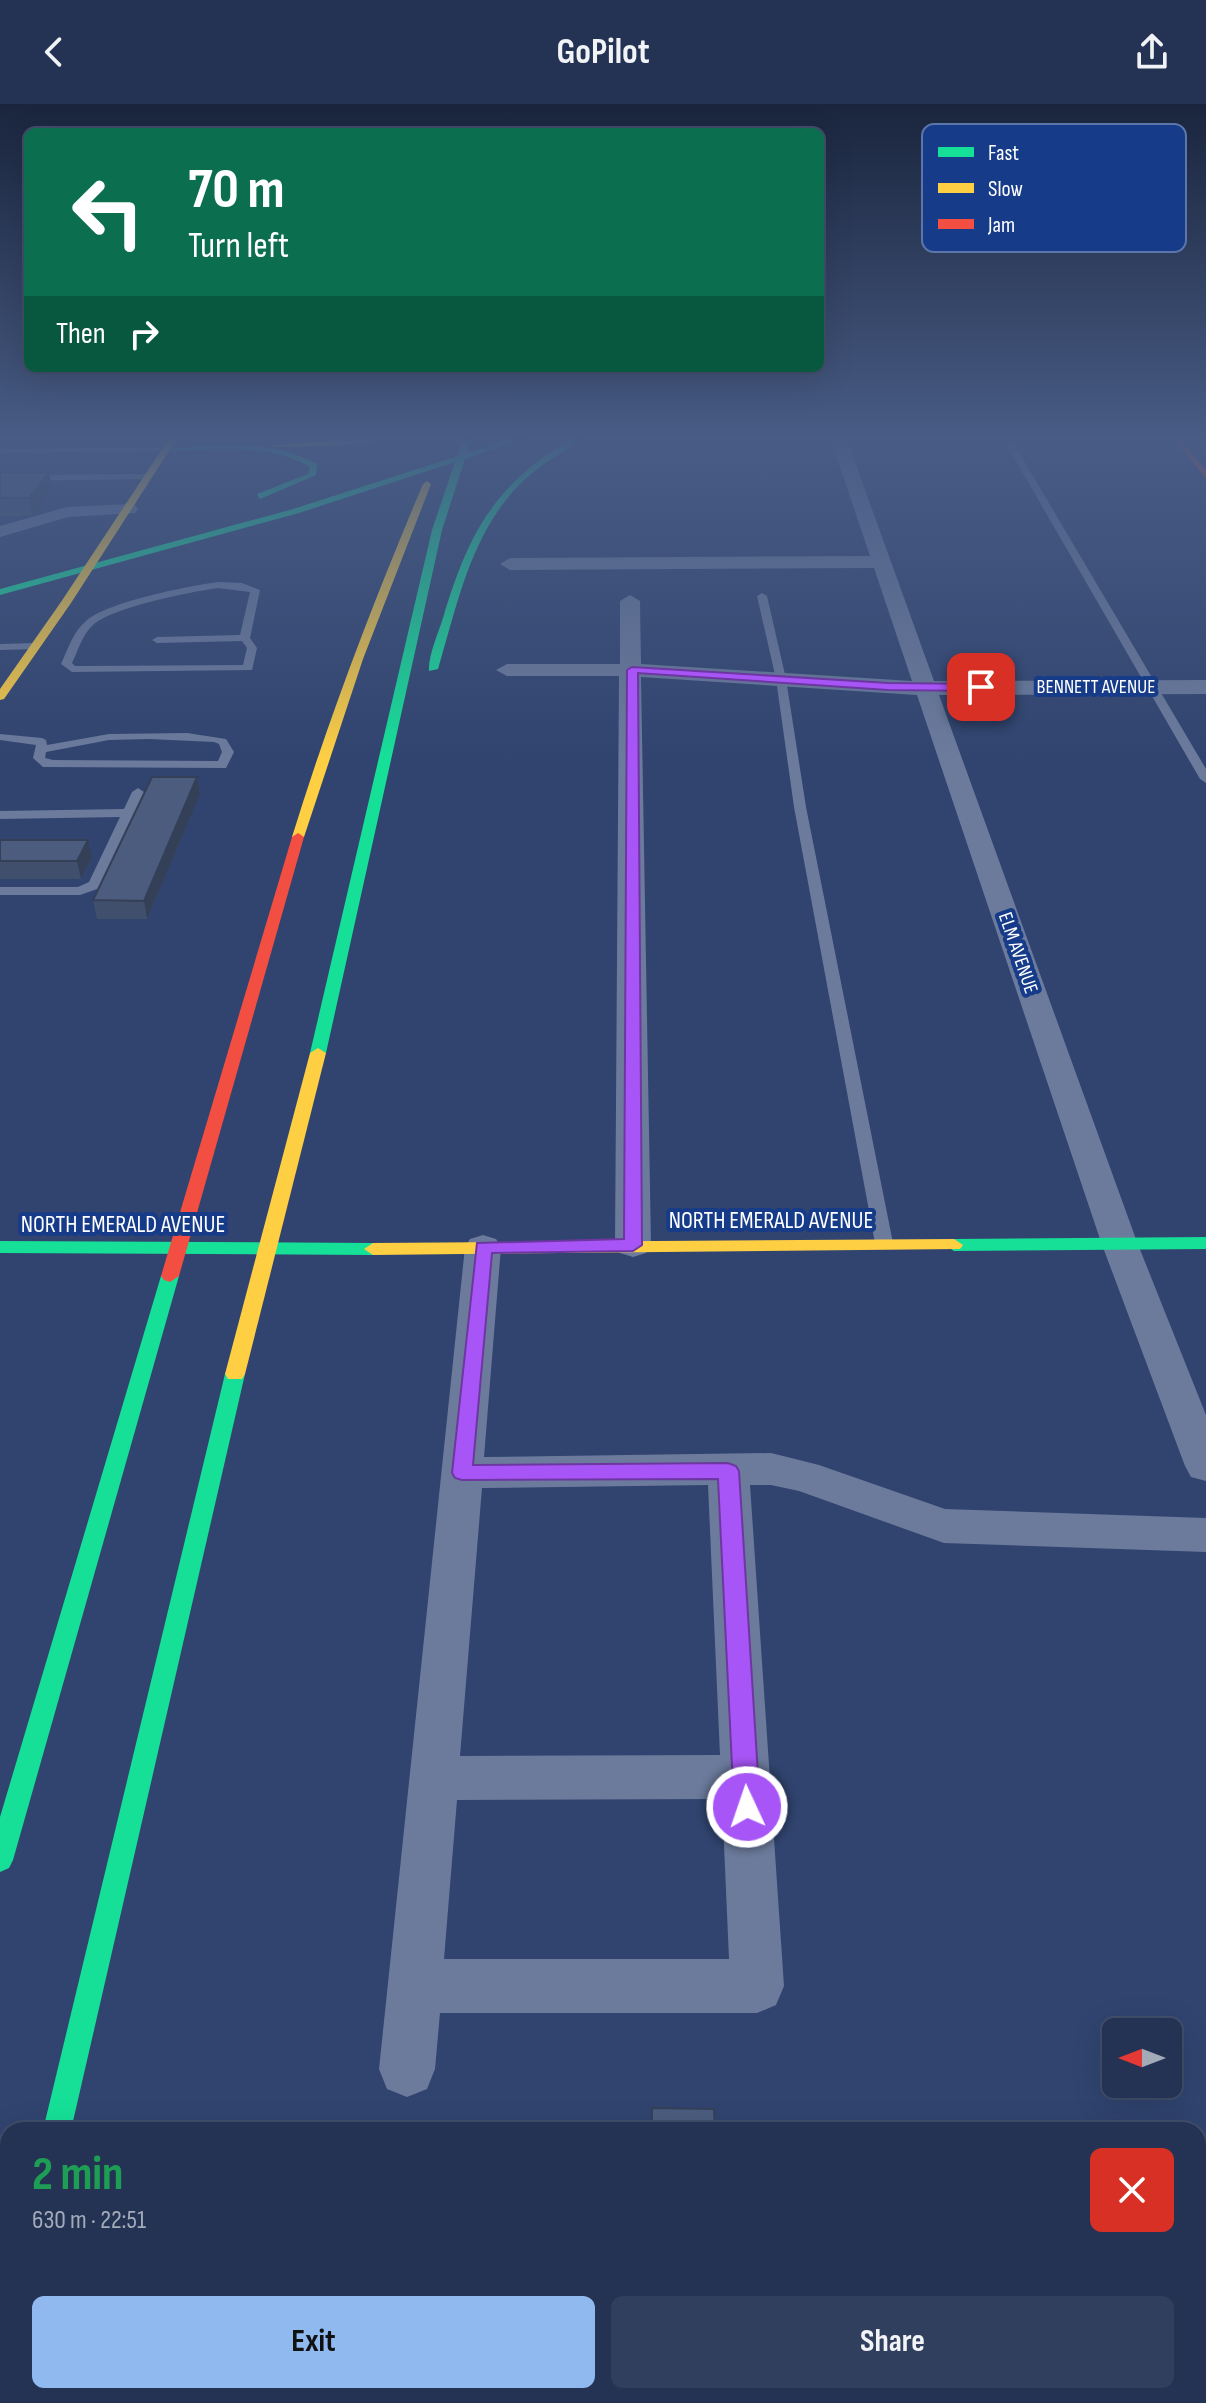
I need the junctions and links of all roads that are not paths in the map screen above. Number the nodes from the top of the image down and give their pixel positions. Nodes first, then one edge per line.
1 (89, 544) edge
2 (114, 544) edge
3 (174, 544) edge
4 (401, 544) edge
5 (434, 544) edge
6 (477, 544) edge
7 (874, 544) edge
8 (1069, 544) edge
9 (71, 553) dead end
10 (880, 562) junction
11 (510, 564) dead end
12 (0, 592) edge
13 (762, 596) dead end
14 (630, 601) dead end
15 (46, 636) junction
16 (245, 638) junction
17 (157, 640) dead end
18 (0, 647) edge
19 (507, 670) dead end
20 (632, 670) junction
21 (781, 679) junction
22 (924, 687) junction
23 (1153, 687) junction
24 (1206, 687) edge
25 (426, 692) dead end
26 (0, 697) edge
27 (0, 737) edge
28 (41, 749) junction
29 (404, 758) dead end
30 (1206, 779) edge
31 (138, 792) dead end
32 (128, 813) junction
33 (0, 815) edge
34 (0, 891) edge
35 (335, 977) junction
36 (1119, 1242) junction
37 (884, 1243) junction
38 (1206, 1243) edge
39 (633, 1245) junction
40 (0, 1247) edge
41 (483, 1247) junction
42 (1192, 1397) edge
43 (1206, 1466) edge
44 (728, 1471) junction
45 (462, 1473) junction
46 (1206, 1535) edge
47 (745, 1777) junction
48 (434, 1778) junction
49 (0, 1860) edge
50 (414, 1986) junction
51 (407, 2069) dead end
52 (59, 2122) edge

1 - 9 main road
2 - 15 main road
3 - 12 main road
4 - 49 main road
5 - 35 main road
6 - 25 main road
7 - 10 street, ELM AVENUE
8 - 23 lane
10 - 11 street
10 - 22 street, ELM AVENUE
13 - 21 lane
14 - 20 street
15 - 18 lane
15 - 26 main road
16 - 16 lane
16 - 17 lane
19 - 20 street, BENNETT AVENUE
20 - 21 street, BENNETT AVENUE
20 - 39 street
21 - 22 street, BENNETT AVENUE
21 - 37 lane
22 - 23 street, BENNETT AVENUE
22 - 36 street, ELM AVENUE
23 - 24 street, BENNETT AVENUE
23 - 30 lane
27 - 28 lane
28 - 28 lane
29 - 35 main road
31 - 32 lane
32 - 33 lane
32 - 34 lane
35 - 52 main road
36 - 37 main road, NORTH EMERALD AVENUE
36 - 38 main road, NORTH EMERALD AVENUE
36 - 42 street, ELM AVENUE
37 - 39 main road, NORTH EMERALD AVENUE
39 - 41 main road, NORTH EMERALD AVENUE
40 - 41 main road, NORTH EMERALD AVENUE
41 - 45 street
42 - 43 street, ELM AVENUE
44 - 45 street
44 - 46 street
44 - 47 street
45 - 48 street
47 - 48 street
47 - 50 street
48 - 50 street
50 - 51 street

